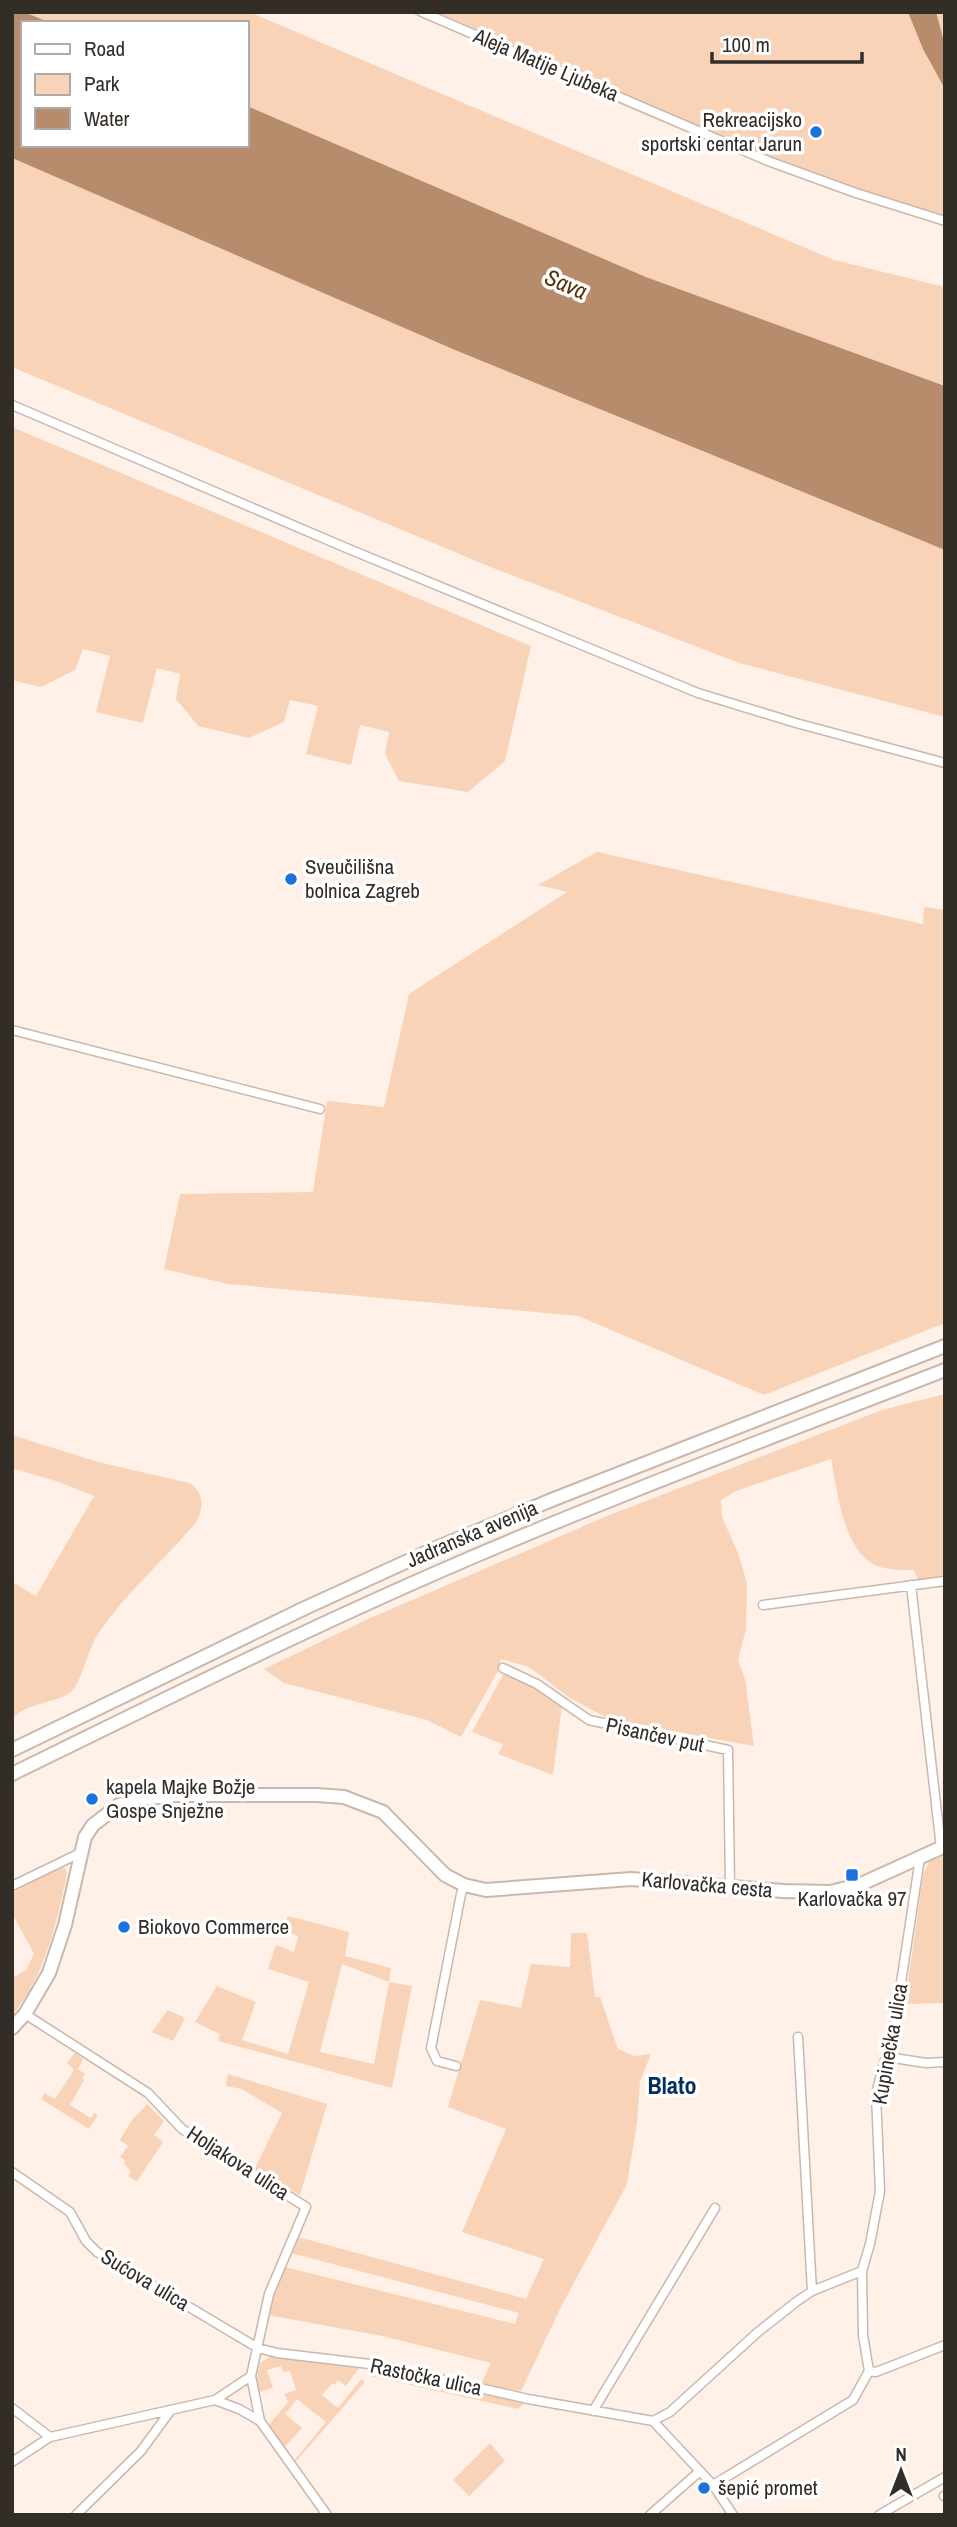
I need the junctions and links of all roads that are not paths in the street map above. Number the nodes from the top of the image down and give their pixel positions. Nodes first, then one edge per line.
1 (422, 12) edge
2 (945, 221) edge
3 (12, 405) edge
4 (945, 763) edge
5 (12, 1030) edge
6 (320, 1109) dead end
7 (945, 1346) edge
8 (945, 1370) edge
9 (945, 1581) edge
10 (911, 1585) junction
11 (763, 1605) dead end
12 (503, 1668) dead end
13 (12, 1751) edge
14 (12, 1774) edge
15 (943, 1847) edge
16 (80, 1853) junction
17 (920, 1858) junction
18 (464, 1885) junction
19 (12, 1886) edge
20 (730, 1886) junction
21 (25, 2014) junction
22 (12, 2028) edge
23 (798, 2037) dead end
24 (887, 2057) junction
25 (945, 2062) edge
26 (456, 2066) dead end
27 (12, 2172) edge
28 (715, 2208) dead end
29 (862, 2271) junction
30 (812, 2291) junction
31 (945, 2345) edge
32 (258, 2348) junction
33 (869, 2371) junction
34 (251, 2376) junction
35 (215, 2400) junction
36 (12, 2409) edge
37 (171, 2410) junction
38 (593, 2411) junction
39 (260, 2421) junction
40 (653, 2421) junction
41 (50, 2437) junction
42 (12, 2462) edge
43 (700, 2471) junction
44 (945, 2477) edge
45 (713, 2485) junction
46 (76, 2515) edge
47 (327, 2515) edge
48 (650, 2515) edge
49 (733, 2515) edge
50 (879, 2515) edge

1 - 2 street, Aleja Matije Ljubeka
3 - 4 street
5 - 6 street
7 - 13 main road, Jadranska avenija
8 - 14 main road, Jadranska avenija
9 - 10 street
10 - 11 street
10 - 15 street, Karlovačka cesta
12 - 20 street, Pisančev put
15 - 17 main road, Karlovačka cesta
16 - 18 main road, Karlovačka cesta
16 - 19 street
16 - 21 main road, Karlovačka cesta
17 - 20 main road, Karlovačka cesta
17 - 24 street, Kupinečka ulica
18 - 20 main road, Karlovačka cesta
18 - 26 street
21 - 22 main road, Karlovačka cesta
21 - 32 street, Holjakova ulica
23 - 30 street
24 - 25 street
24 - 29 street, Kupinečka ulica
27 - 32 street, Sućova ulica
28 - 38 street
29 - 30 street
29 - 33 street, Kupinečka ulica
30 - 40 street
31 - 33 street
32 - 34 street, Holjakova ulica
32 - 38 street, Rastočka ulica
33 - 45 street
34 - 35 street
34 - 39 street
35 - 37 street
35 - 39 street
36 - 41 street
37 - 41 street
37 - 46 street
38 - 40 street, Rastočka ulica
39 - 47 street
40 - 43 street
41 - 42 street
43 - 45 street
43 - 48 street
44 - 50 street
45 - 49 street

